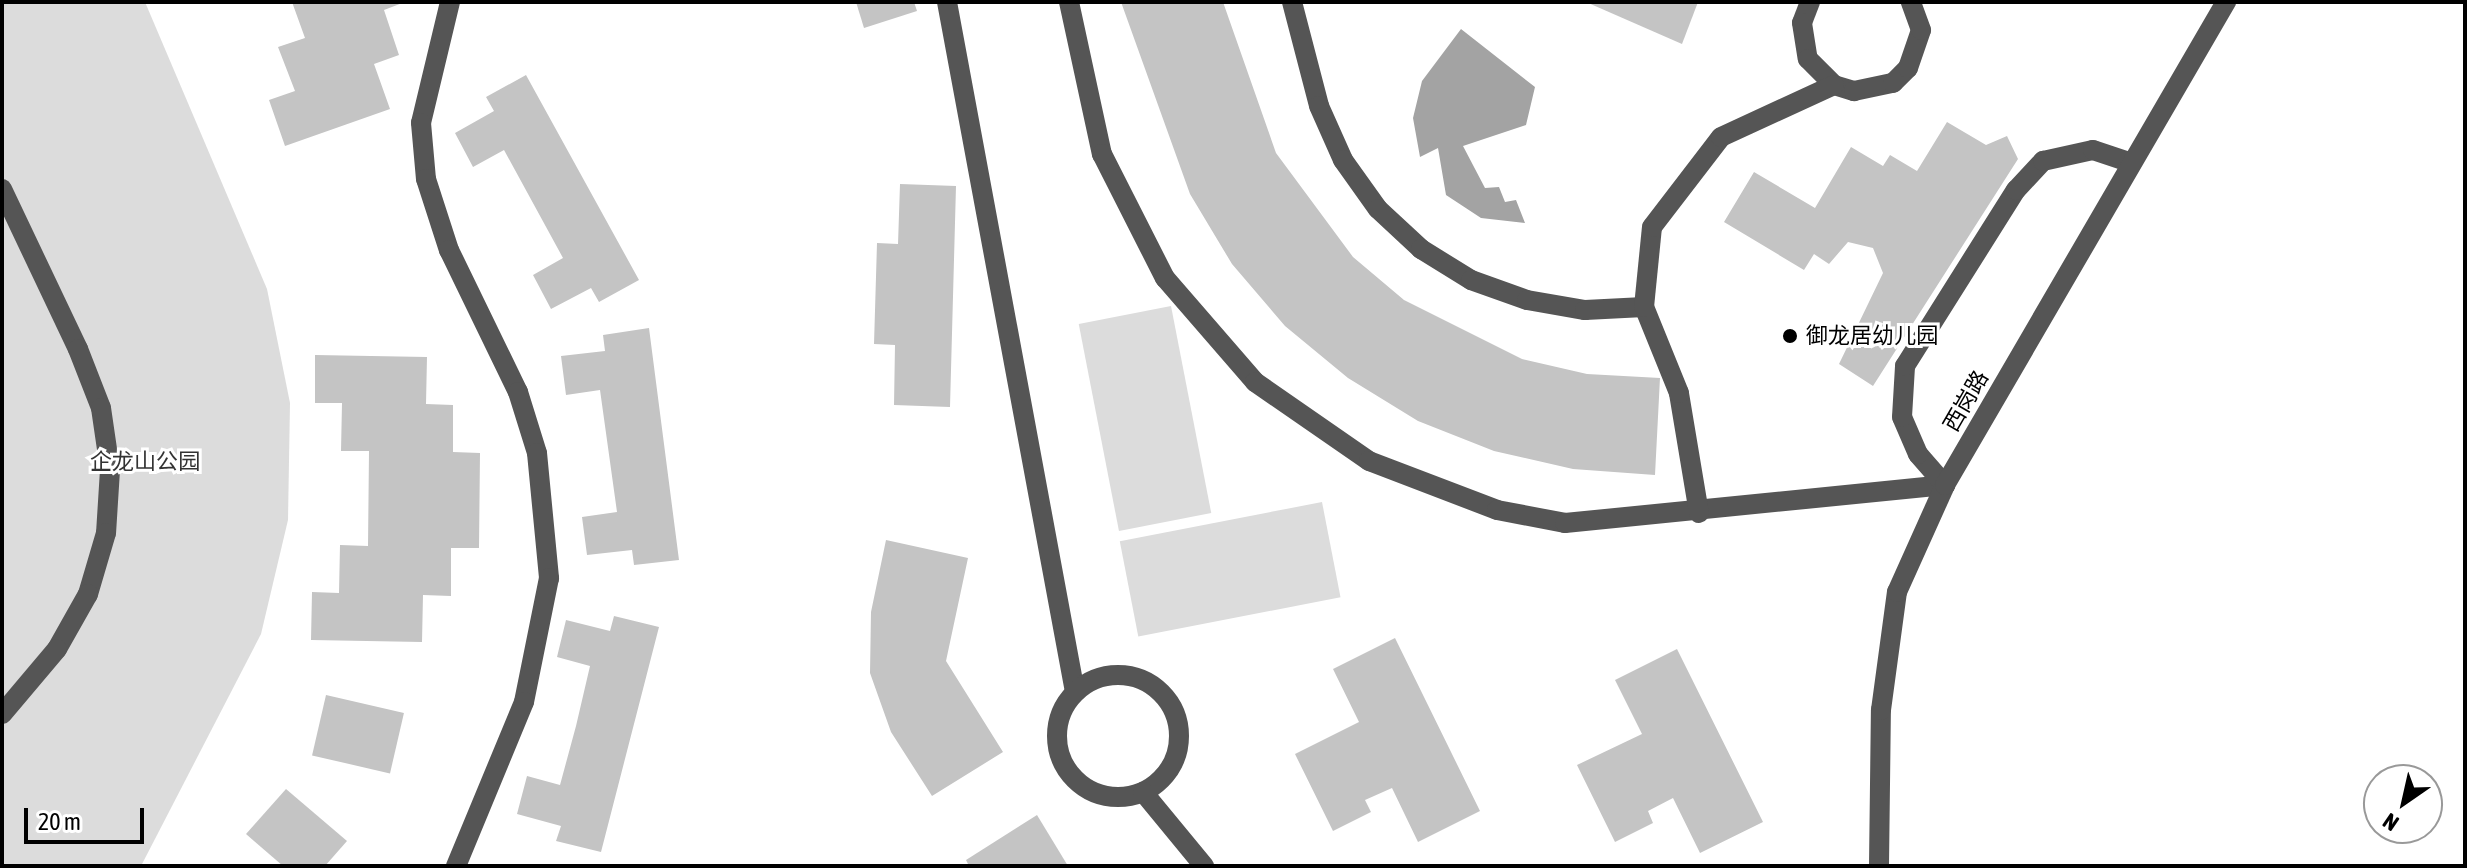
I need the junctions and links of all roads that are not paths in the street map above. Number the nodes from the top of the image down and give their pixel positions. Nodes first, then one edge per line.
1 (450, 2) edge
2 (947, 2) edge
3 (1069, 2) edge
4 (1292, 2) edge
5 (1810, 2) edge
6 (1911, 2) edge
7 (2226, 2) edge
8 (1834, 85) junction
9 (2132, 163) junction
10 (2, 189) edge
11 (1644, 307) junction
12 (1945, 485) junction
13 (1699, 513) junction
14 (1075, 692) junction
15 (2, 714) edge
16 (1143, 792) junction
17 (456, 866) edge
18 (1204, 866) edge
19 (1879, 866) edge

1 - 17 street
2 - 14 street
3 - 13 street
4 - 11 street
5 - 8 street
6 - 8 street
7 - 9 street, 西岗路
8 - 11 street
9 - 12 street, 西岗路
9 - 12 street
10 - 15 street
11 - 13 street
12 - 13 street
12 - 19 street, 西岗路
14 - 16 street
14 - 16 street
16 - 18 street

